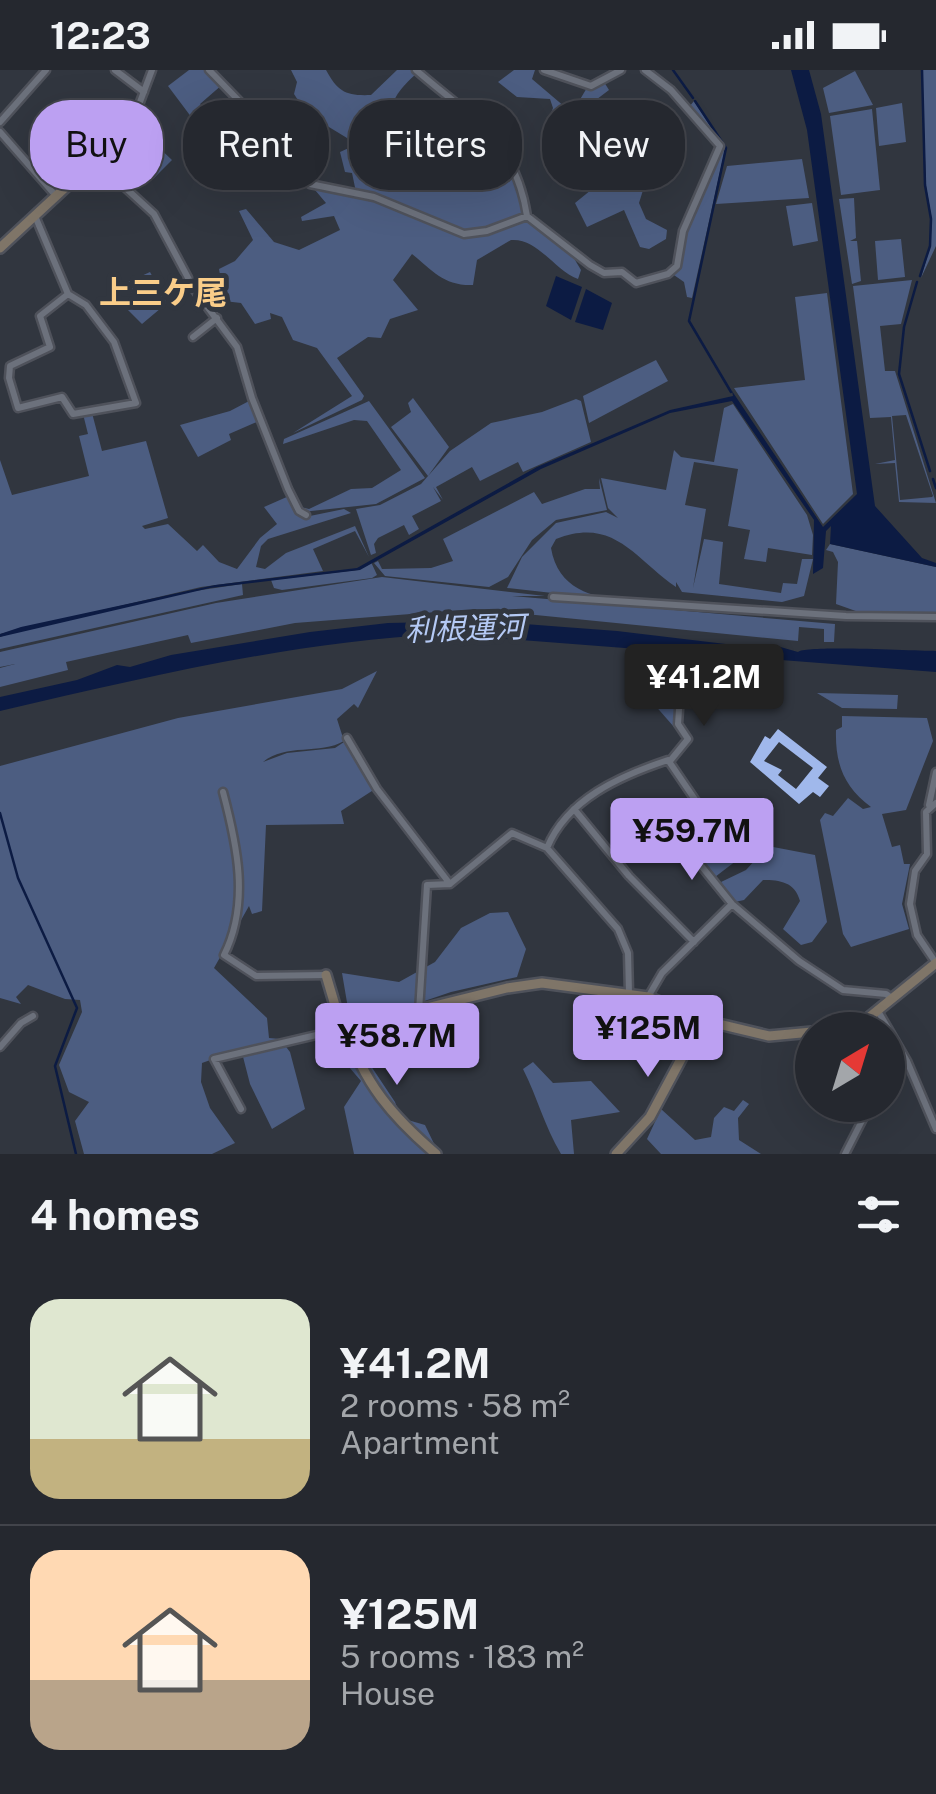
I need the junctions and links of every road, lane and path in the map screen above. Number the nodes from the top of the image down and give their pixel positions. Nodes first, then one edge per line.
1 (46, 70) edge
2 (114, 70) edge
3 (152, 70) edge
4 (209, 70) edge
5 (416, 70) edge
6 (544, 70) edge
7 (621, 70) edge
8 (645, 70) edge
9 (144, 92) junction
10 (141, 100) edge
11 (0, 122) edge
12 (0, 132) edge
13 (62, 190) edge
14 (128, 190) edge
15 (56, 196) junction
16 (36, 216) junction
17 (527, 216) junction
18 (0, 248) edge
19 (68, 294) junction
20 (218, 318) junction
21 (193, 337) dead end
22 (306, 515) dead end
23 (553, 596) dead end
24 (936, 617) edge
25 (681, 680) dead end
26 (347, 738) dead end
27 (670, 761) junction
28 (936, 772) edge
29 (223, 792) dead end
30 (932, 805) edge
31 (574, 808) junction
32 (547, 848) junction
33 (450, 884) junction
34 (732, 904) junction
35 (694, 942) junction
36 (936, 963) edge
37 (326, 975) joint
38 (629, 994) junction
39 (648, 998) junction
40 (892, 999) junction
41 (878, 1011) joint
42 (419, 1012) junction
43 (33, 1016) dead end
44 (702, 1020) junction
45 (345, 1029) junction
46 (795, 1034) edge
47 (0, 1047) edge
48 (907, 1061) junction
49 (905, 1063) edge
50 (240, 1110) dead end
51 (862, 1122) edge
52 (936, 1129) edge
53 (436, 1154) edge
54 (616, 1154) edge
55 (846, 1154) edge

1 - 11 street
2 - 9 street
3 - 9 street
4 - 17 street
5 - 17 street
6 - 7 street
8 - 17 street
9 - 10 street
12 - 15 street
13 - 15 street
14 - 20 street
15 - 16 street
16 - 18 street
16 - 19 street
19 - 19 street
20 - 21 street
20 - 22 street
23 - 24 street
25 - 27 street
26 - 33 street
27 - 31 street
27 - 34 street
28 - 30 street
29 - 37 street
30 - 36 street
31 - 32 street
31 - 35 street
32 - 33 street
32 - 38 street
33 - 42 street
34 - 35 street
34 - 40 street
35 - 39 street
36 - 40 street
37 - 45 street
38 - 39 street
38 - 42 street
39 - 44 street
40 - 41 street
41 - 48 street
42 - 45 street
43 - 47 street
44 - 46 street
44 - 54 street
45 - 50 street
45 - 53 street
48 - 49 street
48 - 52 street
51 - 55 street

